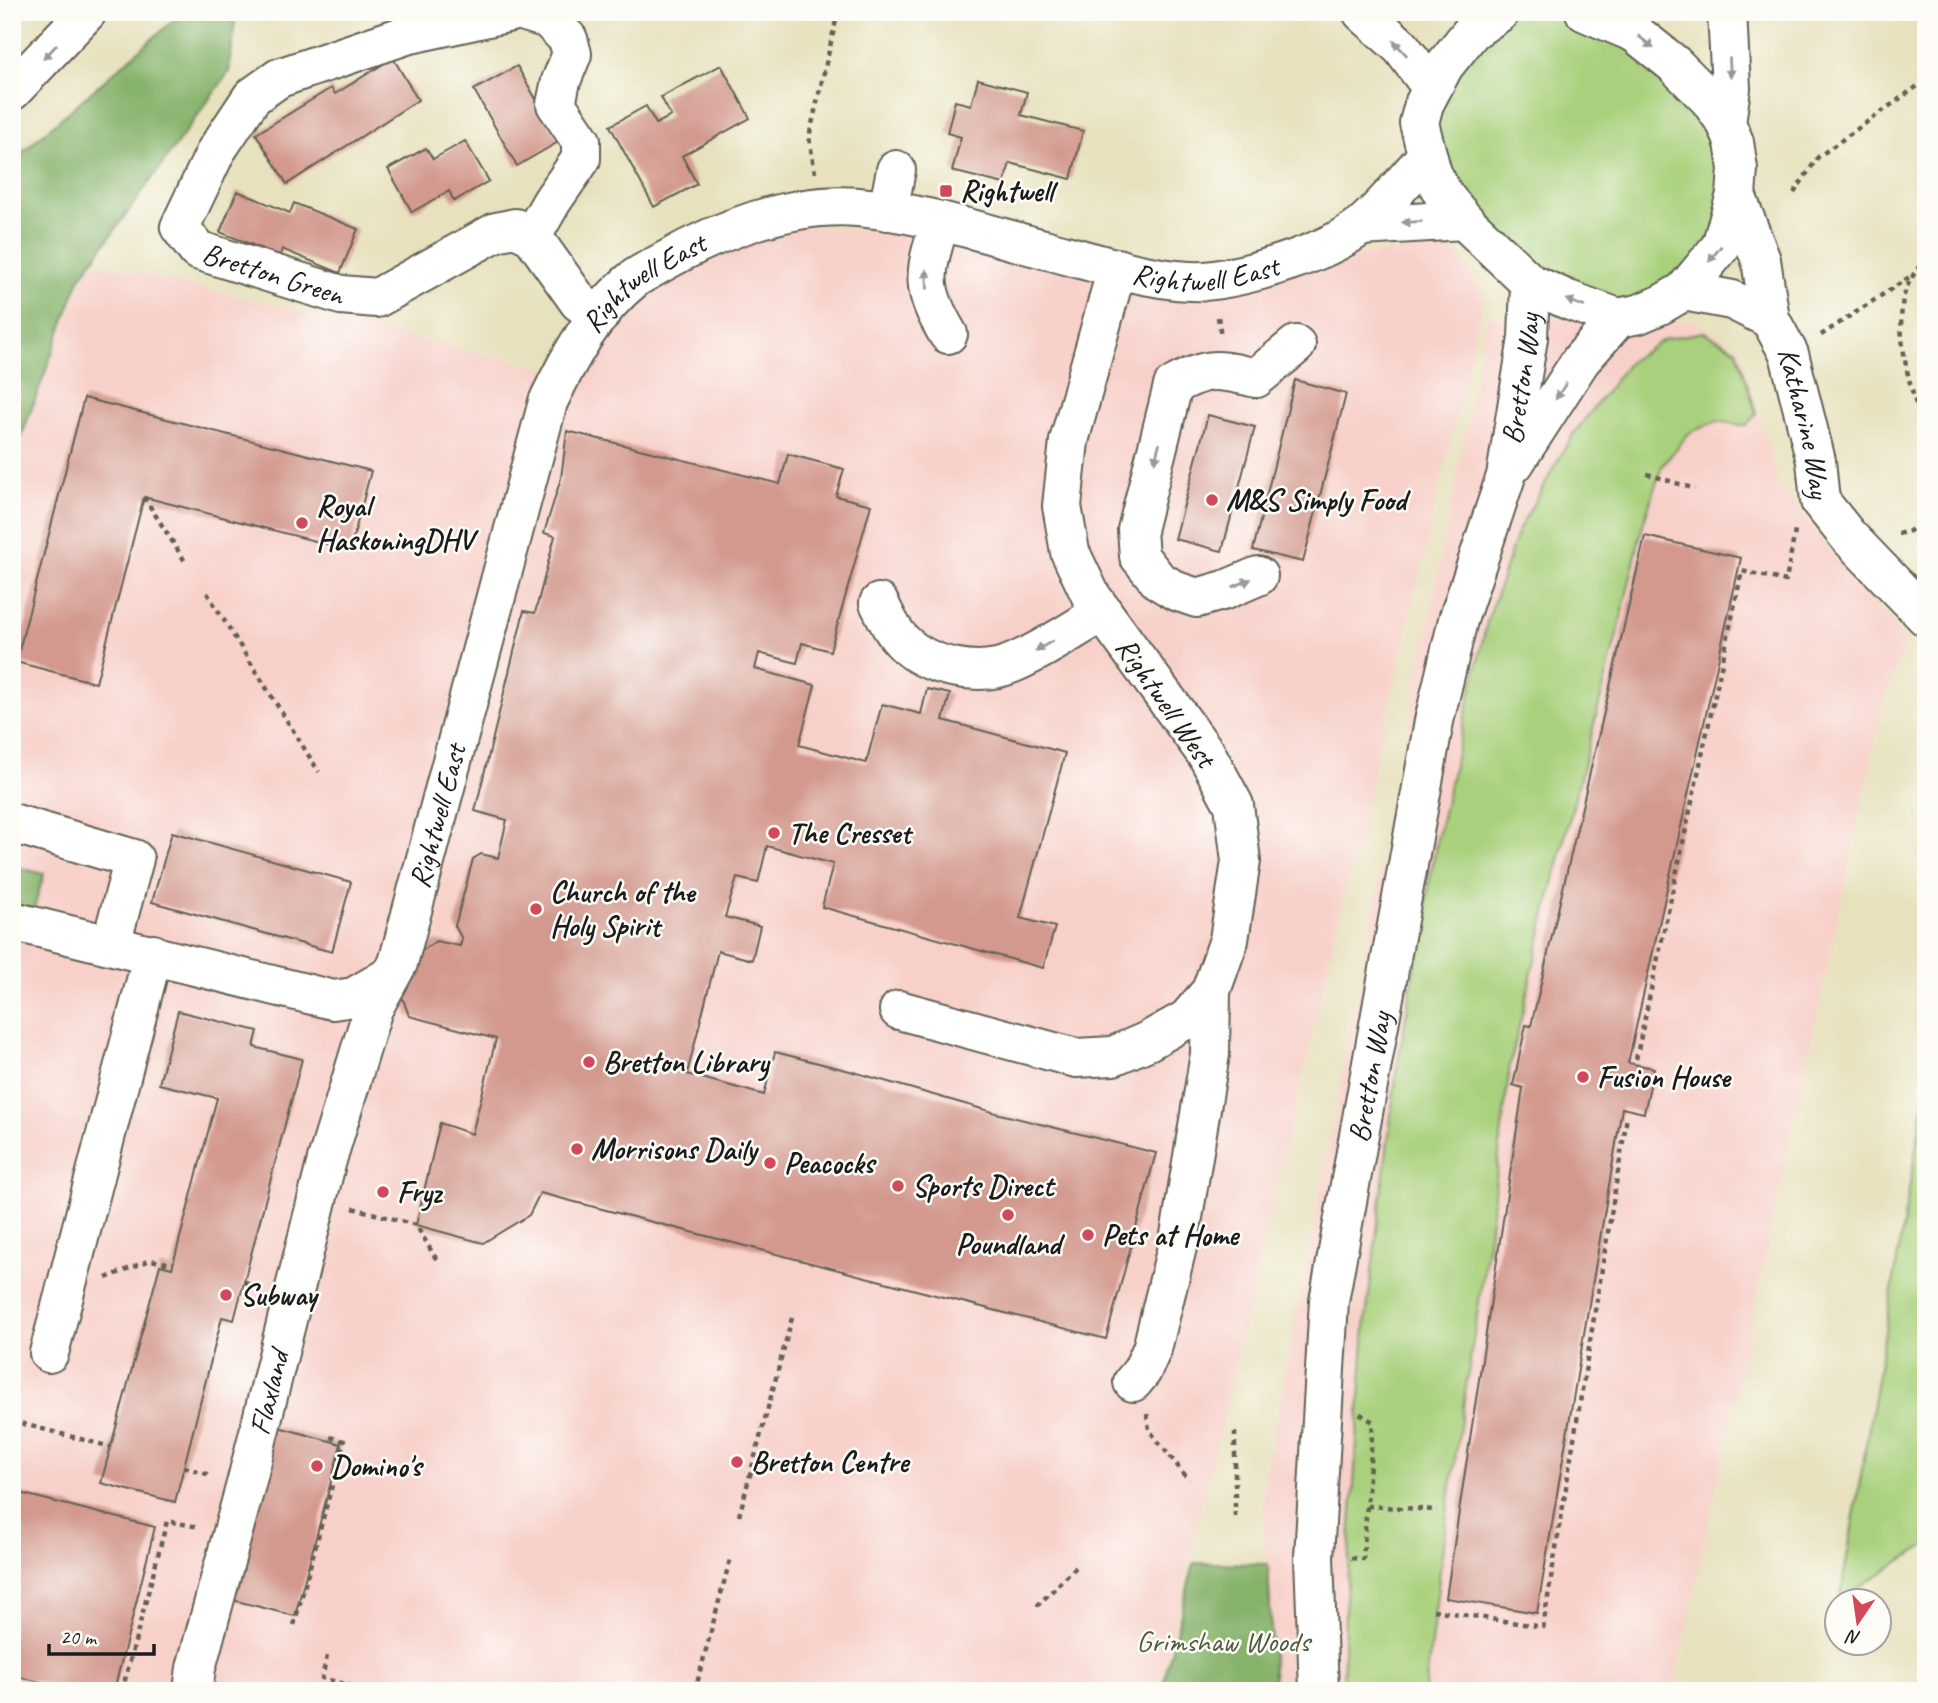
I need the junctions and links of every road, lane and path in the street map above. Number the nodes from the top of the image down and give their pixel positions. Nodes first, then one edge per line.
1 (87, 12) edge
2 (511, 12) edge
3 (525, 12) edge
4 (838, 12) edge
5 (1362, 12) edge
6 (1500, 12) edge
7 (1585, 12) edge
8 (1727, 12) edge
9 (1926, 80) edge
10 (1432, 88) junction
11 (12, 91) edge
12 (1726, 123) junction
13 (809, 137) dead end
14 (1427, 156) junction
15 (896, 170) dead end
16 (1794, 193) dead end
17 (1736, 195) junction
18 (888, 211) junction
19 (1464, 220) junction
20 (940, 221) junction
21 (1361, 226) junction
22 (532, 236) junction
23 (1926, 257) edge
24 (1116, 268) junction
25 (1914, 274) junction
26 (1530, 283) junction
27 (1684, 292) junction
28 (599, 316) junction
29 (1618, 318) junction
30 (1770, 319) junction
31 (948, 334) dead end
32 (1810, 343) dead end
33 (1296, 345) dead end
34 (1926, 432) edge
35 (1647, 474) dead end
36 (1506, 477) junction
37 (1695, 489) dead end
38 (144, 497) dead end
39 (1926, 513) edge
40 (1792, 521) dead end
41 (1898, 534) dead end
42 (186, 563) dead end
43 (1258, 576) dead end
44 (207, 593) dead end
45 (879, 603) dead end
46 (1103, 612) junction
47 (1926, 617) edge
48 (319, 772) dead end
49 (12, 823) edge
50 (12, 921) edge
51 (111, 944) junction
52 (153, 954) junction
53 (390, 976) junction
54 (1211, 991) junction
55 (900, 1010) dead end
56 (1636, 1059) dead end
57 (1627, 1117) dead end
58 (317, 1198) junction
59 (438, 1262) dead end
60 (173, 1264) dead end
61 (64, 1296) junction
62 (792, 1318) dead end
63 (48, 1353) dead end
64 (1139, 1395) joint
65 (12, 1421) edge
66 (1235, 1432) dead end
67 (326, 1436) dead end
68 (111, 1447) dead end
69 (1189, 1480) dead end
70 (1367, 1506) dead end
71 (1437, 1510) dead end
72 (739, 1516) dead end
73 (1235, 1520) dead end
74 (200, 1527) dead end
75 (731, 1556) dead end
76 (1077, 1566) dead end
77 (1037, 1606) dead end
78 (1433, 1610) dead end
79 (295, 1625) dead end
80 (327, 1656) dead end
81 (122, 1691) edge
82 (193, 1691) edge
83 (372, 1691) edge
84 (695, 1691) edge
85 (1319, 1691) edge

1 -> 11 main road
2 - 22 main road, Bretton Green
3 - 22 main road
4 - 13 path
10 -> 5 main road
6 - 10 main road
7 -> 12 main road
8 -> 12 main road
9 - 16 path
10 - 14 main road
12 - 17 main road
14 - 19 main road
14 - 21 main road, Rightwell East
15 - 18 main road
17 -> 27 main road
17 - 30 main road, Katharine Way
18 - 20 main road, Rightwell East
18 - 28 main road, Rightwell East
19 -> 21 main road, Rightwell East
19 - 26 main road
20 - 24 main road, Rightwell East
31 -> 20 main road
21 - 24 main road, Rightwell East
22 - 28 main road
23 - 25 path
24 - 46 main road, Rightwell West
25 - 32 path
25 - 34 path
29 -> 26 main road
26 - 36 main road, Bretton Way
27 - 29 main road
27 - 30 main road, Katharine Way
28 - 53 main road, Rightwell East
29 -> 36 main road, Bretton Way
30 - 47 main road, Katharine Way
33 -> 43 main road
35 - 37 path
36 - 85 main road, Bretton Way
38 - 42 path
39 - 41 path
40 - 56 path
44 - 48 path
46 -> 45 main road
46 - 54 main road, Rightwell West
49 - 51 main road
50 - 51 main road
51 - 52 main road
52 - 53 main road
52 - 61 main road
53 - 58 main road, Flaxland
54 - 55 main road, Rightwell West
54 - 64 main road
57 - 78 path
58 - 59 path
58 - 82 main road, Flaxland
60 - 61 path
61 - 63 main road
62 - 72 path
64 - 69 path
65 - 68 path
66 - 73 path
67 - 79 path
70 - 71 path
74 - 81 path
75 - 84 path
76 - 77 path
80 - 83 path

